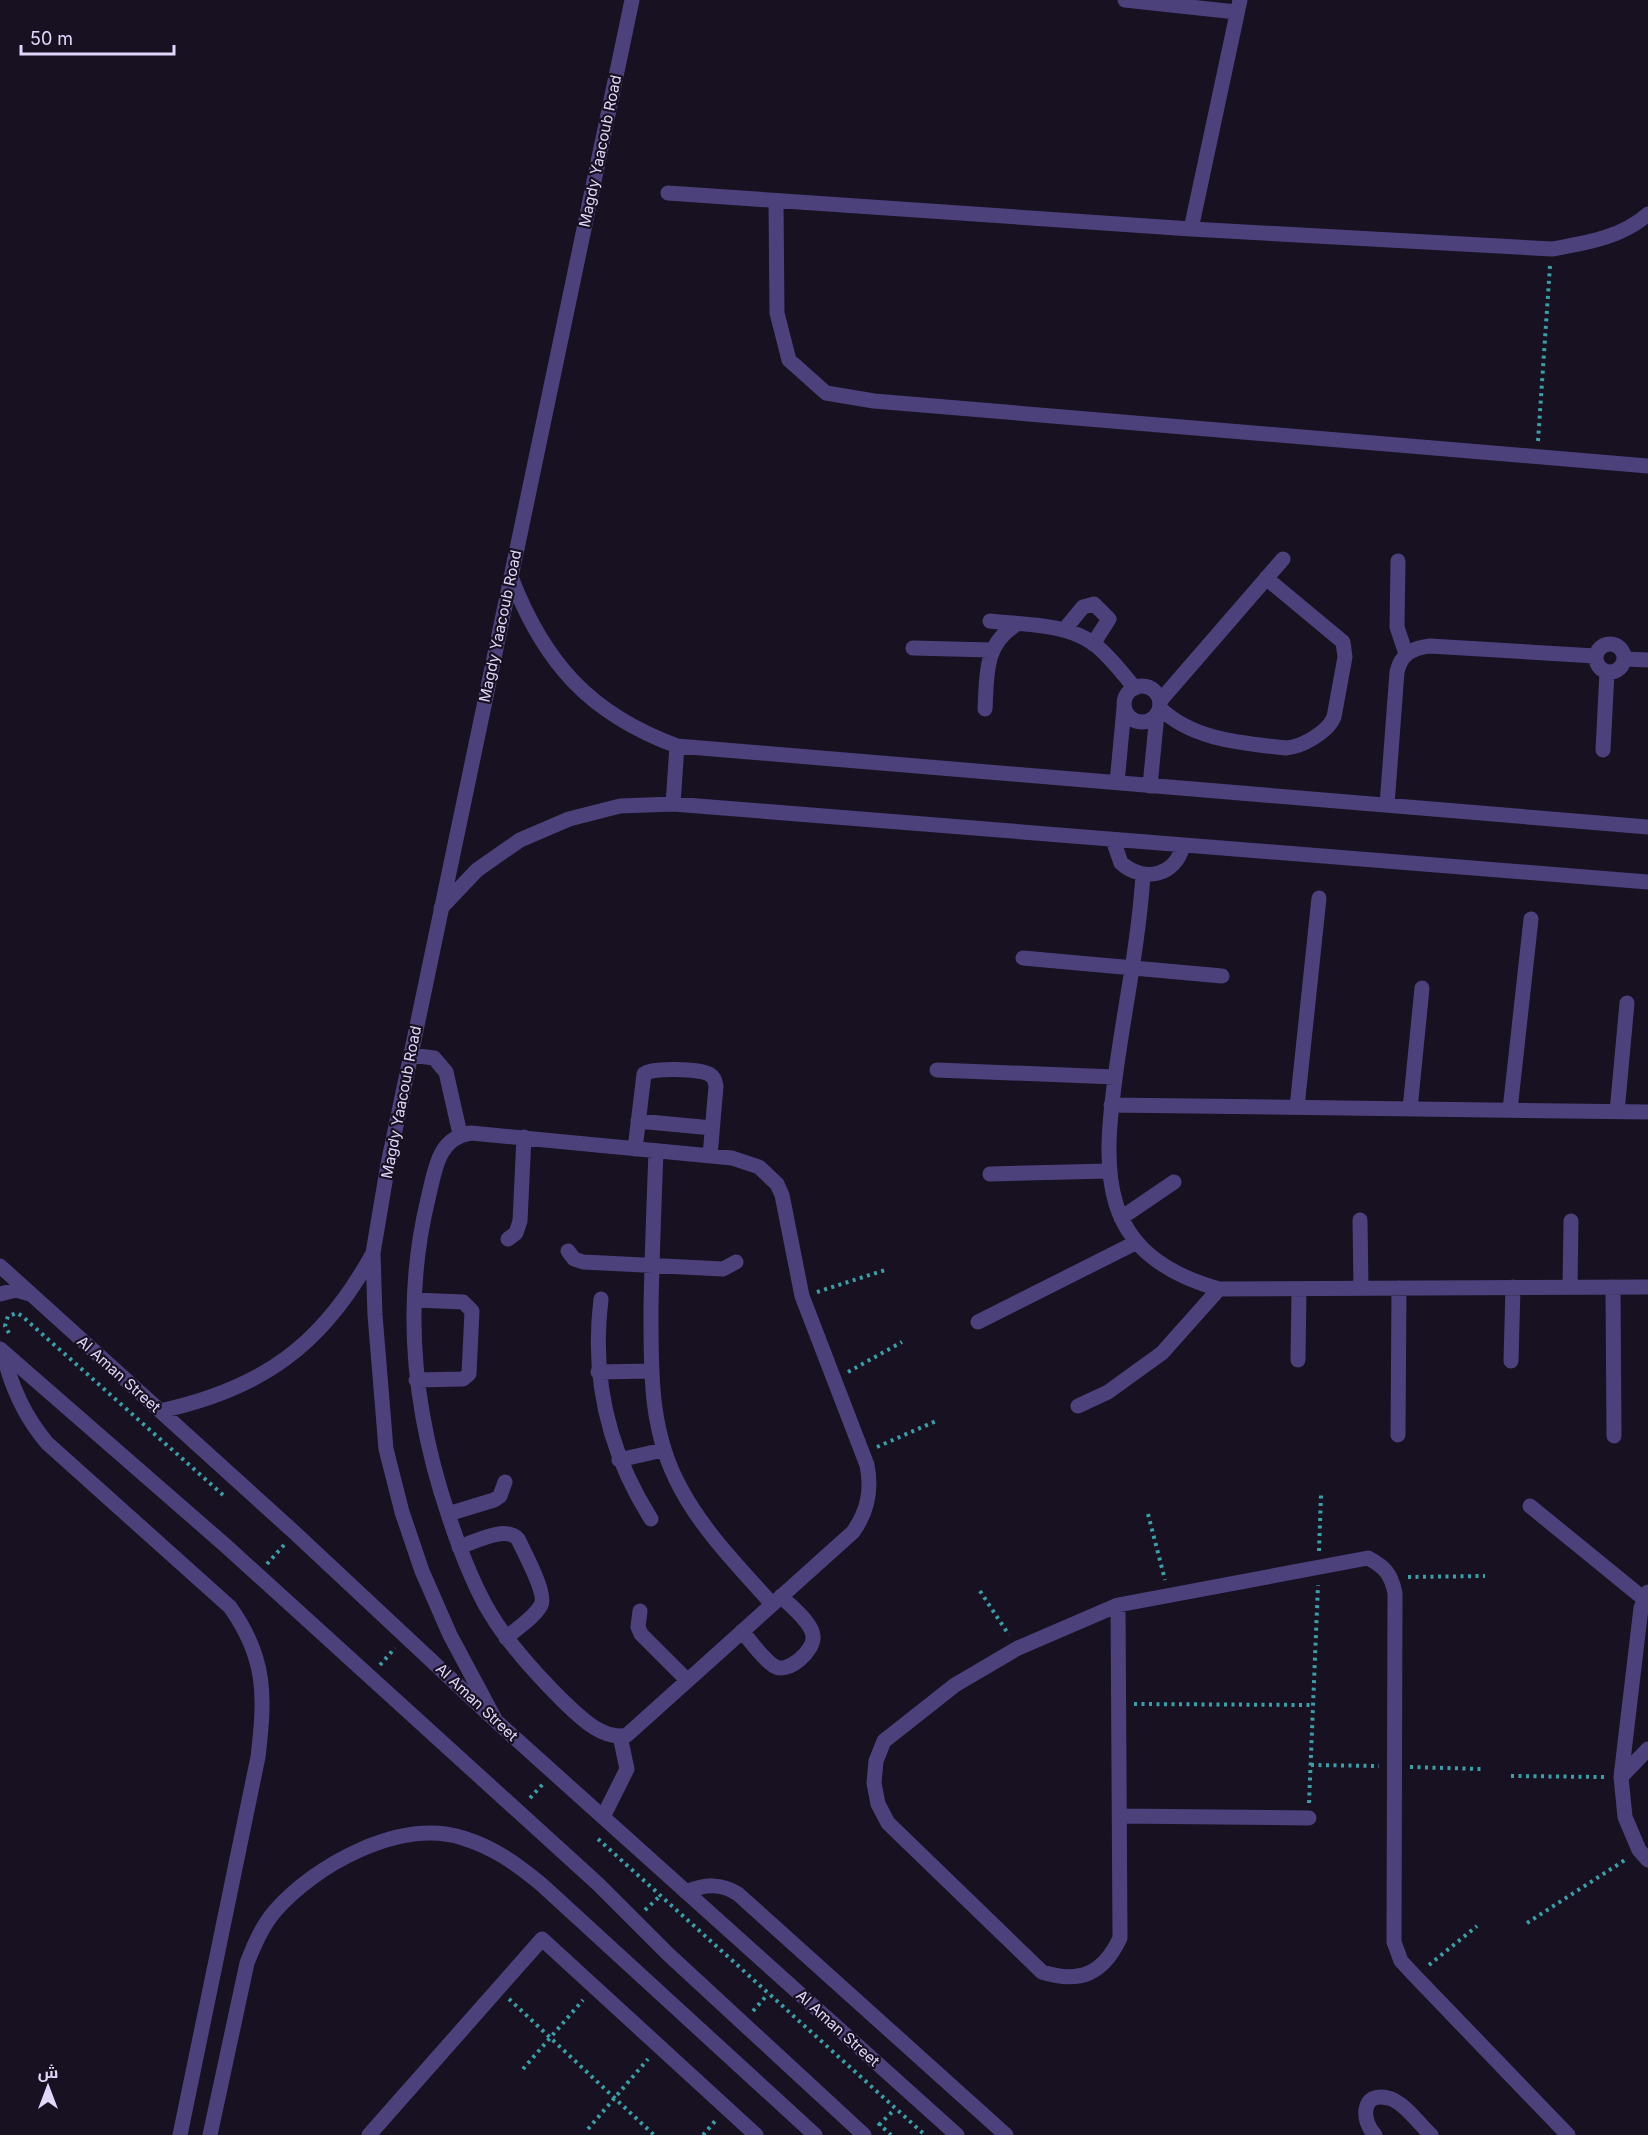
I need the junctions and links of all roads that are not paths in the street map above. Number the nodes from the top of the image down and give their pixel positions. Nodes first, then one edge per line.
1 (632, 0) edge
2 (1125, 0) edge
3 (1238, 6) edge
4 (668, 193) dead end
5 (776, 202) junction
6 (1648, 214) edge
7 (1191, 229) junction
8 (1648, 466) edge
9 (1283, 559) dead end
10 (1398, 561) dead end
11 (510, 577) junction
12 (1266, 578) junction
13 (990, 621) dead end
14 (1017, 624) junction
15 (1064, 630) junction
16 (1093, 644) junction
17 (913, 648) dead end
18 (991, 650) junction
19 (1406, 654) junction
20 (1595, 657) junction
21 (1625, 658) junction
22 (1648, 660) edge
23 (1607, 672) junction
24 (1135, 688) junction
25 (1124, 708) junction
26 (1159, 708) junction
27 (985, 709) dead end
28 (677, 746) junction
29 (1603, 750) dead end
30 (1117, 783) junction
31 (1150, 786) junction
32 (673, 804) junction
33 (1387, 805) junction
34 (1648, 827) edge
35 (1113, 840) junction
36 (1183, 845) junction
37 (1143, 875) junction
38 (1648, 882) edge
39 (1319, 898) dead end
40 (441, 908) junction
41 (1531, 919) dead end
42 (1023, 958) dead end
43 (1130, 968) junction
44 (1222, 976) dead end
45 (1422, 988) dead end
46 (1628, 1003) dead end
47 (410, 1055) junction
48 (937, 1070) dead end
49 (1115, 1077) junction
50 (1111, 1105) junction
51 (1297, 1107) junction
52 (1410, 1109) junction
53 (1510, 1110) junction
54 (1617, 1112) junction
55 (1648, 1112) edge
56 (638, 1121) junction
57 (712, 1128) junction
58 (460, 1134) junction
59 (524, 1137) junction
60 (635, 1149) junction
61 (656, 1151) junction
62 (710, 1156) junction
63 (1108, 1171) junction
64 (990, 1174) dead end
65 (1174, 1182) dead end
66 (1121, 1218) junction
67 (1360, 1220) dead end
68 (1571, 1221) dead end
69 (508, 1239) dead end
70 (1137, 1242) junction
71 (568, 1251) dead end
72 (373, 1253) junction
73 (736, 1262) dead end
74 (0, 1266) edge
75 (652, 1266) junction
76 (1513, 1287) junction
77 (1570, 1287) junction
78 (1613, 1287) junction
79 (1648, 1287) edge
80 (1219, 1288) junction
81 (1299, 1288) junction
82 (1361, 1288) junction
83 (1399, 1288) junction
84 (0, 1294) edge
85 (33, 1295) junction
86 (601, 1299) dead end
87 (415, 1300) junction
88 (978, 1322) dead end
89 (1, 1351) edge
90 (1298, 1360) dead end
91 (1511, 1361) dead end
92 (651, 1371) junction
93 (598, 1372) junction
94 (416, 1380) junction
95 (1078, 1406) dead end
96 (160, 1411) junction
97 (1398, 1435) dead end
98 (1614, 1436) dead end
99 (663, 1450) junction
100 (619, 1460) junction
101 (505, 1482) dead end
102 (1530, 1506) dead end
103 (448, 1514) junction
104 (651, 1519) dead end
105 (459, 1547) junction
106 (1646, 1596) edge
107 (776, 1600) junction
108 (1118, 1605) junction
109 (640, 1611) dead end
110 (742, 1631) junction
111 (506, 1638) junction
112 (687, 1680) junction
113 (496, 1721) junction
114 (620, 1736) junction
115 (1648, 1749) edge
116 (1621, 1778) junction
117 (1120, 1816) junction
118 (603, 1817) junction
119 (1308, 1818) road end
120 (1644, 1855) edge
121 (681, 1887) junction
122 (869, 2132) edge
123 (180, 2135) edge
124 (210, 2135) edge
125 (369, 2135) edge
126 (756, 2135) edge
127 (815, 2135) edge
128 (957, 2135) edge
129 (1006, 2135) edge
130 (1376, 2135) edge
131 (1431, 2135) edge
132 (1568, 2135) edge

1 - 11 street, Magdy Yaacoub Road
2 - 3 street
3 - 7 street
4 - 5 street
5 - 7 street
5 - 8 street
6 - 7 street
9 - 12 street
10 - 19 street
11 - 28 street
11 - 40 street, Magdy Yaacoub Road
12 - 26 street
12 - 26 street
13 - 14 street
14 - 15 street
14 - 18 street
15 - 16 street
15 - 16 street
16 - 24 street
17 - 18 street
18 - 27 street
19 - 20 street
19 - 33 street
20 - 21 street
20 - 23 street
21 - 22 street
21 - 23 street
23 - 29 street
24 - 25 street
24 - 26 street
25 - 26 street
25 - 30 street
26 - 31 street
28 - 30 street
28 - 32 street
30 - 31 street
31 - 33 street
32 - 35 street
32 - 40 street
33 - 34 street
35 - 36 street
35 - 37 street
36 - 37 street
36 - 38 street
37 - 43 street
39 - 51 street
40 - 47 street, Magdy Yaacoub Road
41 - 53 street
42 - 43 street
43 - 44 street
43 - 49 street
45 - 52 street
46 - 54 street
47 - 58 street
47 - 72 street, Magdy Yaacoub Road
48 - 49 street
49 - 50 street
50 - 51 street
50 - 63 street
51 - 52 street
52 - 53 street
53 - 54 street
54 - 55 street
56 - 57 street
56 - 57 street
56 - 60 street
57 - 62 street
58 - 59 street
58 - 87 street
59 - 60 street
59 - 69 street
60 - 61 street
61 - 62 street
61 - 75 street
62 - 107 street
63 - 64 street
63 - 66 street
65 - 66 street
66 - 70 street
67 - 82 street
68 - 77 street
70 - 80 street
70 - 88 street
71 - 75 street
72 - 96 street, Magdy Yaacoub Road
72 - 113 street, Magdy Yaacoub Road
73 - 75 street
74 - 85 street, Al Aman Street
75 - 92 street
76 - 77 street
76 - 83 street
76 - 91 street
77 - 78 street
78 - 79 street
78 - 98 street
80 - 81 street
80 - 95 street
81 - 82 street
81 - 90 street
82 - 83 street
83 - 97 street
84 - 85 street
85 - 96 street, Al Aman Street
86 - 93 street
87 - 94 street
87 - 94 street
89 - 122 street
89 - 123 street
92 - 93 street
92 - 99 street
93 - 100 street
94 - 103 street
96 - 113 street, Al Aman Street
99 - 100 street
99 - 107 street
100 - 104 street
101 - 103 street
102 - 106 street
103 - 105 street
105 - 111 street
105 - 111 street
106 - 116 street
107 - 110 street
107 - 110 street
108 - 117 street
108 - 117 street
108 - 132 street
109 - 112 street
110 - 112 street
111 - 114 street
112 - 114 street
113 - 118 street, Al Aman Street
114 - 118 street
115 - 116 street
116 - 120 street
117 - 119 street
118 - 121 street, Al Aman Street
121 - 128 street, Al Aman Street
121 - 129 street
124 - 127 street
125 - 126 street
130 - 131 street

